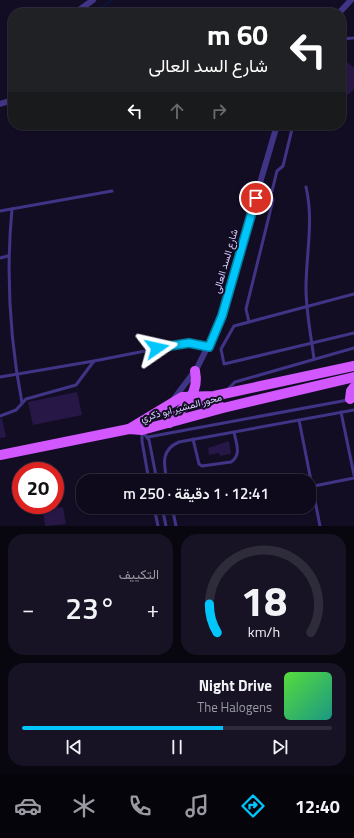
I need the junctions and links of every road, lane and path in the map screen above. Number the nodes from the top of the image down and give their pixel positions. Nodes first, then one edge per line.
1 (351, 0) edge
2 (89, 1) edge
3 (81, 8) edge
4 (344, 8) edge
5 (276, 130) edge
6 (292, 130) edge
7 (306, 187) dead end
8 (112, 191) dead end
9 (12, 209) junction
10 (0, 211) edge
11 (8, 256) junction
12 (0, 258) edge
13 (354, 294) edge
14 (307, 306) junction
15 (250, 322) junction
16 (354, 334) edge
17 (312, 343) junction
18 (209, 347) junction
19 (354, 348) edge
20 (314, 359) junction
21 (94, 361) junction
22 (354, 366) edge
23 (194, 372) junction
24 (17, 374) junction
25 (354, 377) edge
26 (0, 378) edge
27 (354, 387) edge
28 (224, 394) junction
29 (214, 396) junction
30 (190, 397) junction
31 (352, 399) edge
32 (22, 403) junction
33 (170, 404) junction
34 (223, 408) junction
35 (354, 410) edge
36 (341, 412) junction
37 (0, 416) edge
38 (299, 420) junction
39 (169, 424) junction
40 (129, 430) junction
41 (234, 432) junction
42 (145, 434) junction
43 (192, 440) junction
44 (0, 455) edge
45 (148, 474) edge
46 (155, 474) edge
47 (166, 474) edge
48 (309, 474) edge
49 (354, 475) edge
50 (354, 478) edge
51 (316, 486) edge
52 (316, 509) edge
53 (155, 514) edge
54 (163, 514) edge
55 (174, 514) edge
56 (158, 526) edge
57 (166, 526) edge
58 (176, 526) edge
59 (320, 526) edge

1 - 4 street
2 - 3 street
5 - 18 street, شارع السد العالى
6 - 15 lane
7 - 14 lane
8 - 9 lane
9 - 10 lane
9 - 11 lane
11 - 12 lane
11 - 24 lane
13 - 14 lane
14 - 15 lane
14 - 17 lane
15 - 17 lane
16 - 17 lane
17 - 20 lane
18 - 21 lane
18 - 23 street, شارع السد العالى
19 - 20 lane
20 - 28 lane
21 - 24 lane
21 - 32 lane
22 - 28 main road, محور المشير ابو ذكري
23 - 29 main road
23 - 30 main road
23 - 33 street, شارع السد العالى
24 - 26 lane
24 - 32 lane
25 - 34 main road, محور المشير ابو ذكري
27 - 31 main road
28 - 29 main road, محور المشير ابو ذكري
29 - 30 main road, محور المشير ابو ذكري
30 - 33 main road, محور المشير ابو ذكري
30 - 34 main road
30 - 39 main road
31 - 42 lane
32 - 37 lane
33 - 40 main road, محور المشير ابو ذكري
34 - 39 main road, محور المشير ابو ذكري
35 - 36 lane
36 - 38 lane
36 - 49 lane
38 - 41 lane
38 - 48 lane
39 - 42 main road, محور المشير ابو ذكري
40 - 42 main road, محور المشير ابو ذكري
40 - 44 main road
41 - 43 lane
41 - 43 lane
42 - 45 lane
42 - 46 lane
43 - 47 lane
50 - 51 lane
52 - 59 lane
53 - 56 lane
54 - 57 lane
55 - 58 lane

